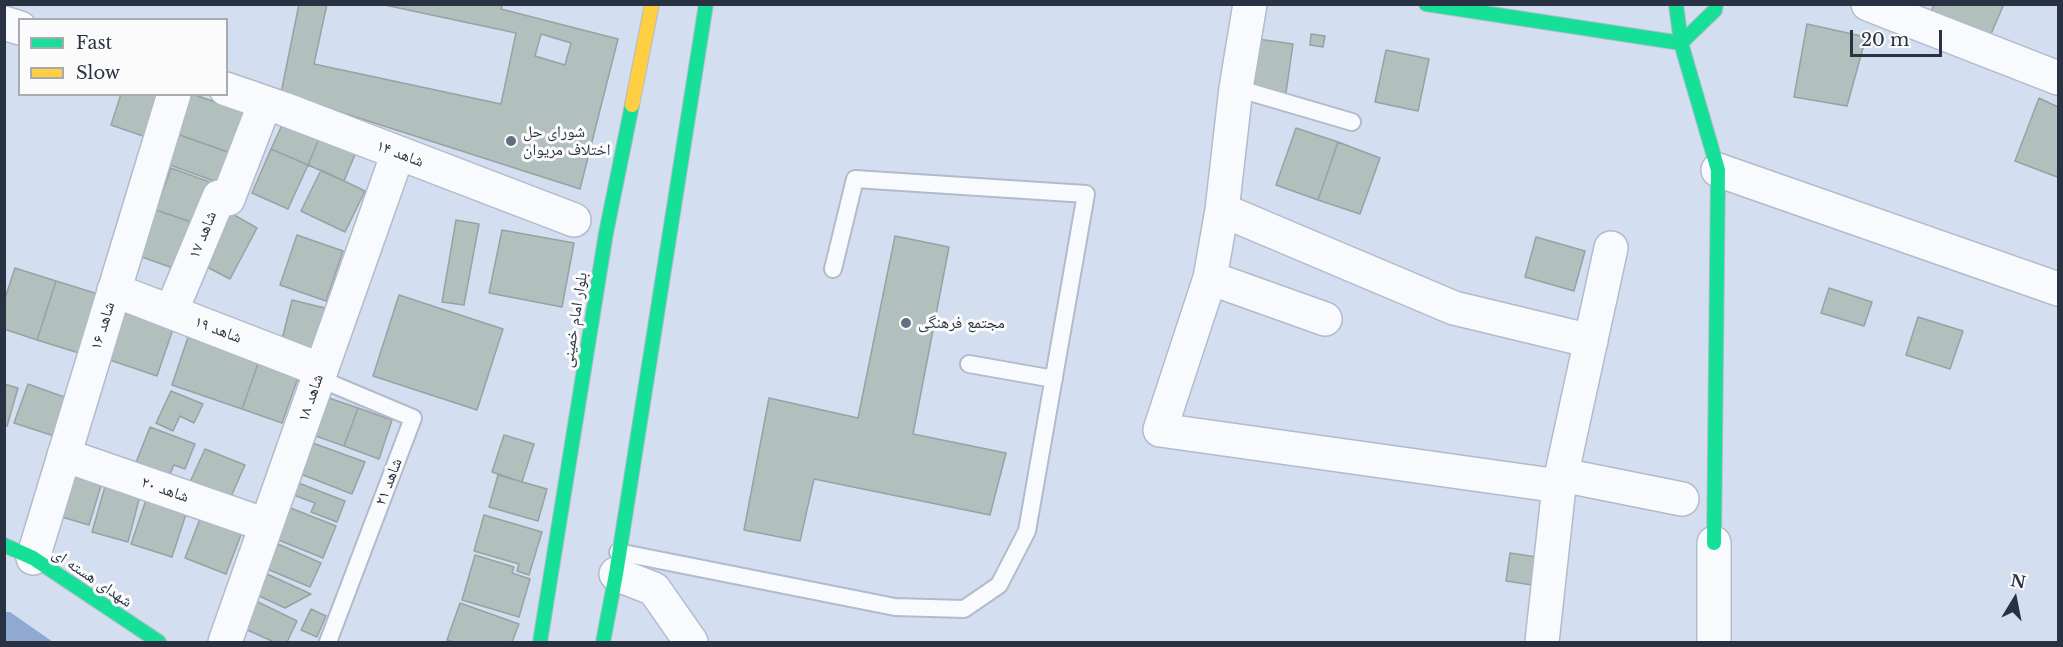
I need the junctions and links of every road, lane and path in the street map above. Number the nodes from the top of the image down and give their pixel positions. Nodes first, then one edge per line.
1 (652, 4) edge
2 (706, 4) edge
3 (1250, 4) edge
4 (1426, 4) edge
5 (1676, 4) edge
6 (1716, 4) edge
7 (1868, 4) edge
8 (1681, 43) junction
9 (2058, 78) edge
10 (1236, 88) junction
11 (228, 90) edge
12 (173, 96) edge
13 (265, 102) junction
14 (1352, 122) dead end
15 (398, 153) junction
16 (1718, 170) junction
17 (1222, 210) junction
18 (574, 220) dead end
19 (1611, 248) dead end
20 (833, 269) dead end
21 (1210, 278) junction
22 (2058, 289) edge
23 (114, 290) junction
24 (171, 312) junction
25 (1325, 319) dead end
26 (1591, 341) junction
27 (969, 364) dead end
28 (320, 374) junction
29 (1054, 380) junction
30 (64, 455) junction
31 (1560, 481) junction
32 (1682, 499) dead end
33 (266, 525) junction
34 (1714, 543) joint
35 (19, 551) edge
36 (617, 563) junction
37 (159, 642) edge
38 (225, 642) edge
39 (328, 642) edge
40 (540, 642) edge
41 (603, 642) edge
42 (691, 642) edge
43 (1542, 642) edge
44 (1714, 642) edge

1 - 40 street, بلوار امام خمینی
2 - 36 street
3 - 10 street
4 - 8 street
5 - 8 street
6 - 8 street
7 - 9 street
8 - 16 street
10 - 14 lane
10 - 17 street
11 - 13 street, شاهد ۱۴
12 - 23 street, شاهد ۱۶
13 - 15 street, شاهد ۱۴
13 - 24 street, شاهد ۱۷
15 - 18 street, شاهد ۱۴
15 - 28 street, شاهد ۱۸
16 - 22 street
16 - 34 street
17 - 21 street
17 - 26 street
19 - 26 street
20 - 29 lane
21 - 25 street
21 - 31 street
23 - 24 street, شاهد ۱۹
23 - 30 street, شاهد ۱۶
24 - 28 street, شاهد ۱۹
26 - 31 street
27 - 29 lane
28 - 33 street, شاهد ۱۸
28 - 39 lane, شاهد ۲۱
29 - 36 lane
30 - 33 street, شاهد ۲۰
30 - 35 street, شاهد ۱۶
31 - 32 street
31 - 43 street
33 - 38 street, شاهد ۱۸
34 - 44 street
35 - 37 street, شهدای هسته ای
36 - 41 street
36 - 42 street

